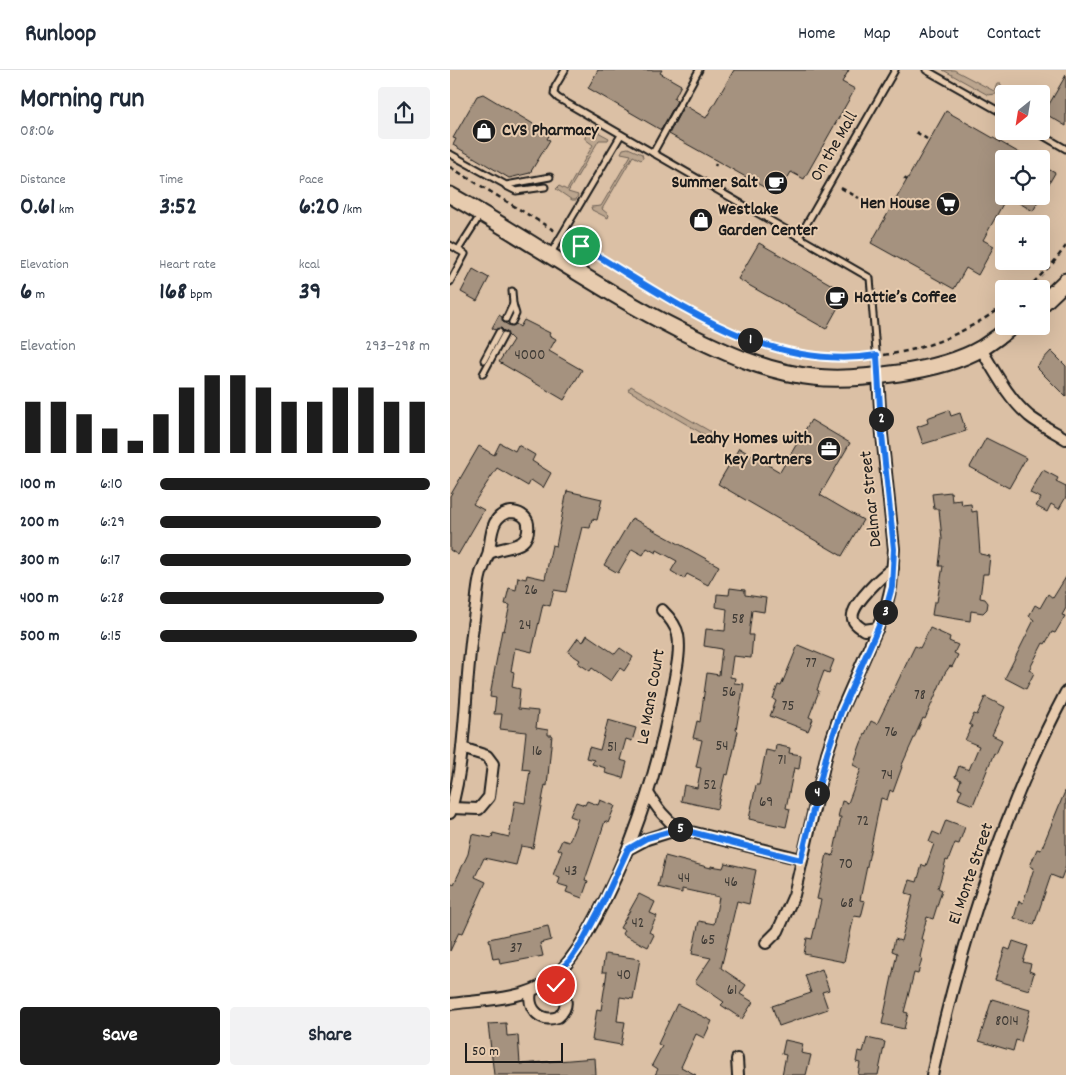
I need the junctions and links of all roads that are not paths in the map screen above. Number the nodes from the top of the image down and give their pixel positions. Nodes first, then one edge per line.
1 (565, 70) edge
2 (699, 70) edge
3 (895, 70) edge
4 (926, 70) edge
5 (995, 109) edge
6 (621, 134) junction
7 (1050, 140) edge
8 (1066, 149) edge
9 (652, 153) junction
10 (450, 154) edge
11 (550, 177) dead end
12 (506, 185) junction
13 (545, 187) dead end
14 (451, 196) edge
15 (481, 213) junction
16 (799, 237) junction
17 (450, 245) edge
18 (458, 250) junction
19 (549, 256) junction
20 (1066, 281) edge
21 (450, 282) edge
22 (512, 291) dead end
23 (1050, 296) edge
24 (513, 304) junction
25 (506, 319) dead end
26 (512, 322) dead end
27 (1001, 335) edge
28 (982, 348) junction
29 (484, 360) dead end
30 (483, 374) dead end
31 (878, 376) junction
32 (1066, 439) edge
33 (488, 554) junction
34 (893, 568) junction
35 (662, 610) dead end
36 (878, 628) junction
37 (1066, 692) edge
38 (462, 748) junction
39 (648, 793) junction
40 (451, 811) edge
41 (679, 829) junction
42 (628, 849) junction
43 (801, 860) junction
44 (766, 944) dead end
45 (548, 982) junction
46 (531, 992) junction
47 (450, 1004) edge
48 (737, 1059) dead end
49 (738, 1075) edge
50 (932, 1075) edge

1 - 6 lane
2 - 9 lane
3 - 16 lane, On the Mall
4 - 5 lane
6 - 9 lane
6 - 19 lane
7 - 8 lane
9 - 16 lane
10 - 12 lane
11 - 12 lane
12 - 13 lane
14 - 15 street
15 - 18 lane
15 - 19 street
16 - 31 lane, Delmar Street
17 - 18 lane
18 - 21 lane
19 - 31 street
20 - 23 street
22 - 24 lane
24 - 25 lane
24 - 26 lane
27 - 28 street
28 - 31 street
28 - 32 street
29 - 30 lane
31 - 34 street, Delmar Street
33 - 33 street
33 - 38 street
34 - 36 street, Delmar Street
34 - 36 street, Delmar Street
35 - 39 street, Le Mans Court
36 - 43 street, Delmar Street
37 - 50 street, El Monte Street
38 - 40 street
38 - 40 street
39 - 41 street
39 - 42 street, Le Mans Court
41 - 42 street
41 - 43 street
42 - 45 street, Le Mans Court
43 - 44 street
45 - 46 street, Le Mans Court
45 - 46 street
46 - 47 street, Le Mans Court
48 - 49 street

